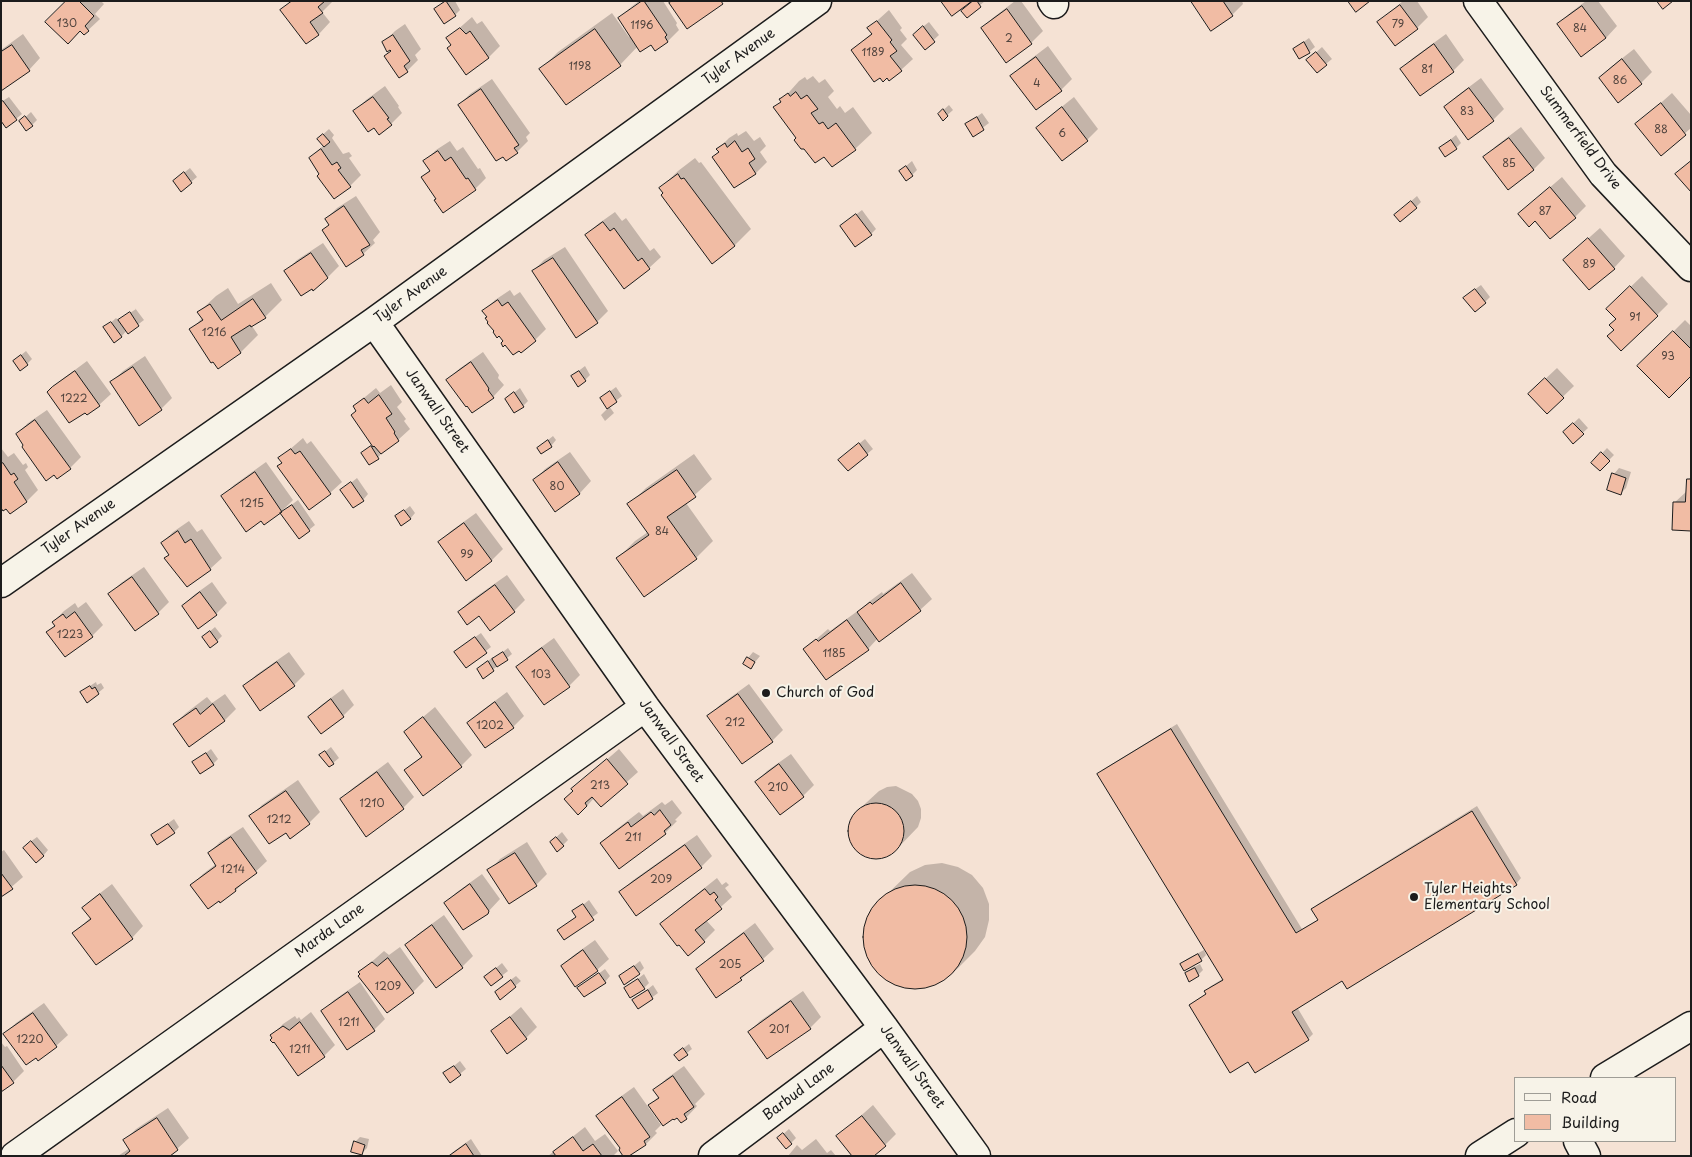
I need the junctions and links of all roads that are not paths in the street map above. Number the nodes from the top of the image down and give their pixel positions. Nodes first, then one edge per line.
1 (817, 1) edge
2 (1478, 1) edge
3 (1691, 267) edge
4 (374, 322) junction
5 (1, 583) edge
6 (644, 706) junction
7 (1691, 1026) edge
8 (884, 1028) junction
9 (1607, 1077) edge
10 (1514, 1134) edge
11 (1579, 1142) edge
12 (15, 1156) edge
13 (713, 1156) edge
14 (976, 1156) edge
15 (1480, 1156) edge
16 (1586, 1156) edge

1 - 4 street, Tyler Avenue
2 - 3 street, Summerfield Drive
4 - 5 street, Tyler Avenue
4 - 6 street, Janwall Street
6 - 8 street, Janwall Street
6 - 12 street, Marda Lane
7 - 9 street
8 - 13 street, Barbud Lane
8 - 14 street, Janwall Street
10 - 15 street
11 - 16 street

